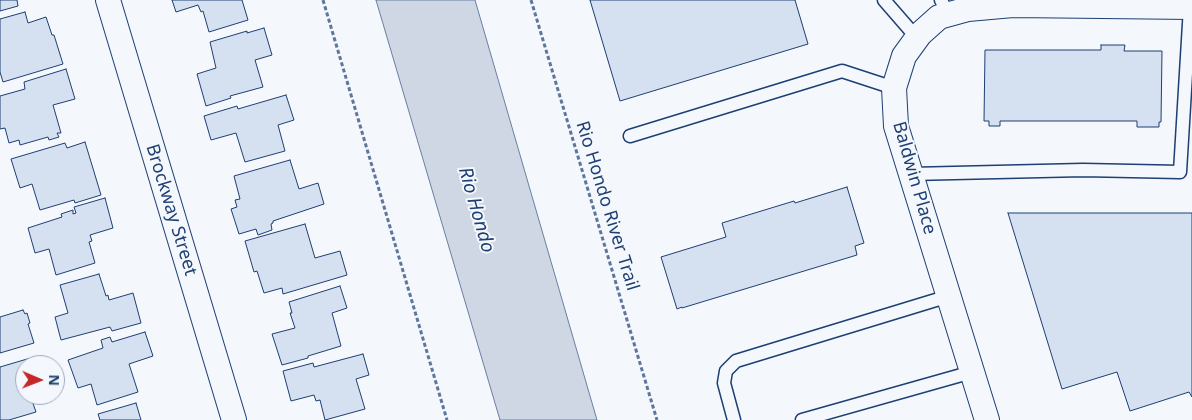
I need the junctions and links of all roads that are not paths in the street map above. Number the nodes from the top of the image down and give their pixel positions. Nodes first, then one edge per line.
1 (108, 0) edge
2 (884, 0) edge
3 (945, 7) edge
4 (1191, 7) edge
5 (917, 38) junction
6 (894, 88) junction
7 (630, 136) dead end
8 (911, 174) junction
9 (949, 296) junction
10 (972, 372) junction
11 (234, 420) edge
12 (734, 420) edge
13 (802, 420) edge
14 (987, 420) edge

1 - 11 street, Brockway Street
2 - 5 lane
3 - 4 street, Baldwin Place
3 - 5 street, Baldwin Place
4 - 8 lane
5 - 6 street, Baldwin Place
6 - 7 lane
6 - 8 street, Baldwin Place
8 - 9 street, Baldwin Place
9 - 10 street, Baldwin Place
9 - 12 lane
10 - 13 lane
10 - 14 street, Baldwin Place

